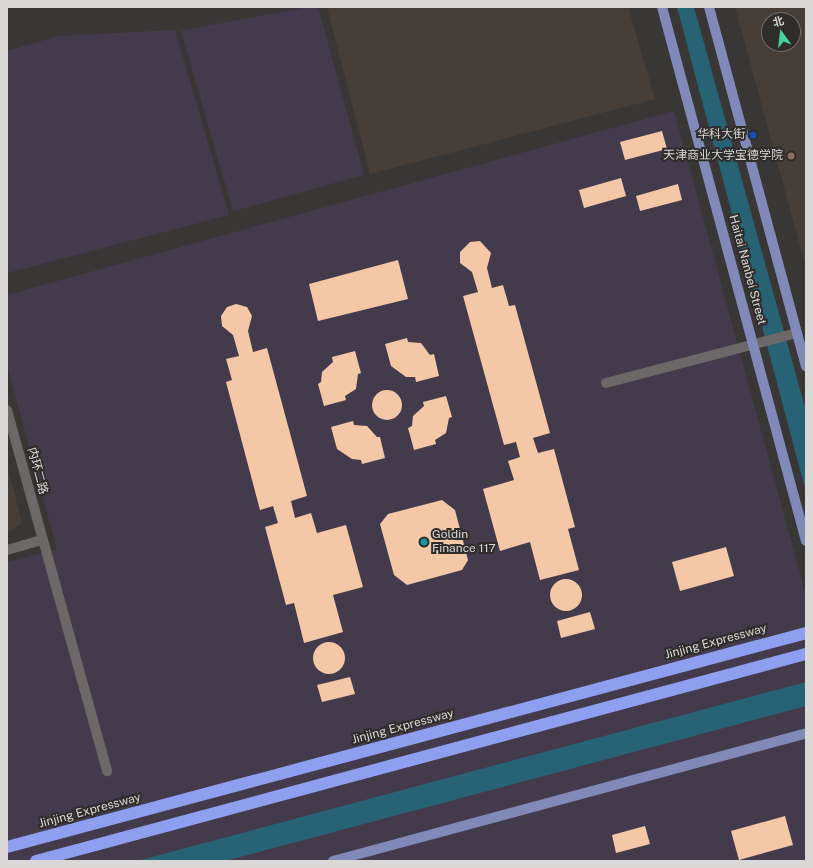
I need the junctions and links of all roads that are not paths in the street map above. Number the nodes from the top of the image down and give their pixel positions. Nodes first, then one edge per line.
1 (662, 7) edge
2 (709, 7) edge
3 (794, 334) junction
4 (758, 344) junction
5 (806, 366) edge
6 (606, 384) dead end
7 (7, 410) edge
8 (43, 540) junction
9 (806, 541) edge
10 (7, 550) edge
11 (806, 633) edge
12 (806, 654) edge
13 (806, 733) edge
14 (107, 770) dead end
15 (7, 848) edge
16 (36, 861) edge
17 (333, 861) edge

1 - 4 main road, Haitai Nanbei Street
2 - 3 main road
3 - 4 street
3 - 5 main road
4 - 6 street
4 - 9 main road, Haitai Nanbei Street
7 - 8 street, 内环二路
8 - 10 street
8 - 14 street, 内环二路
11 - 15 highway, Jinjing Expressway
12 - 16 highway
13 - 17 main road

